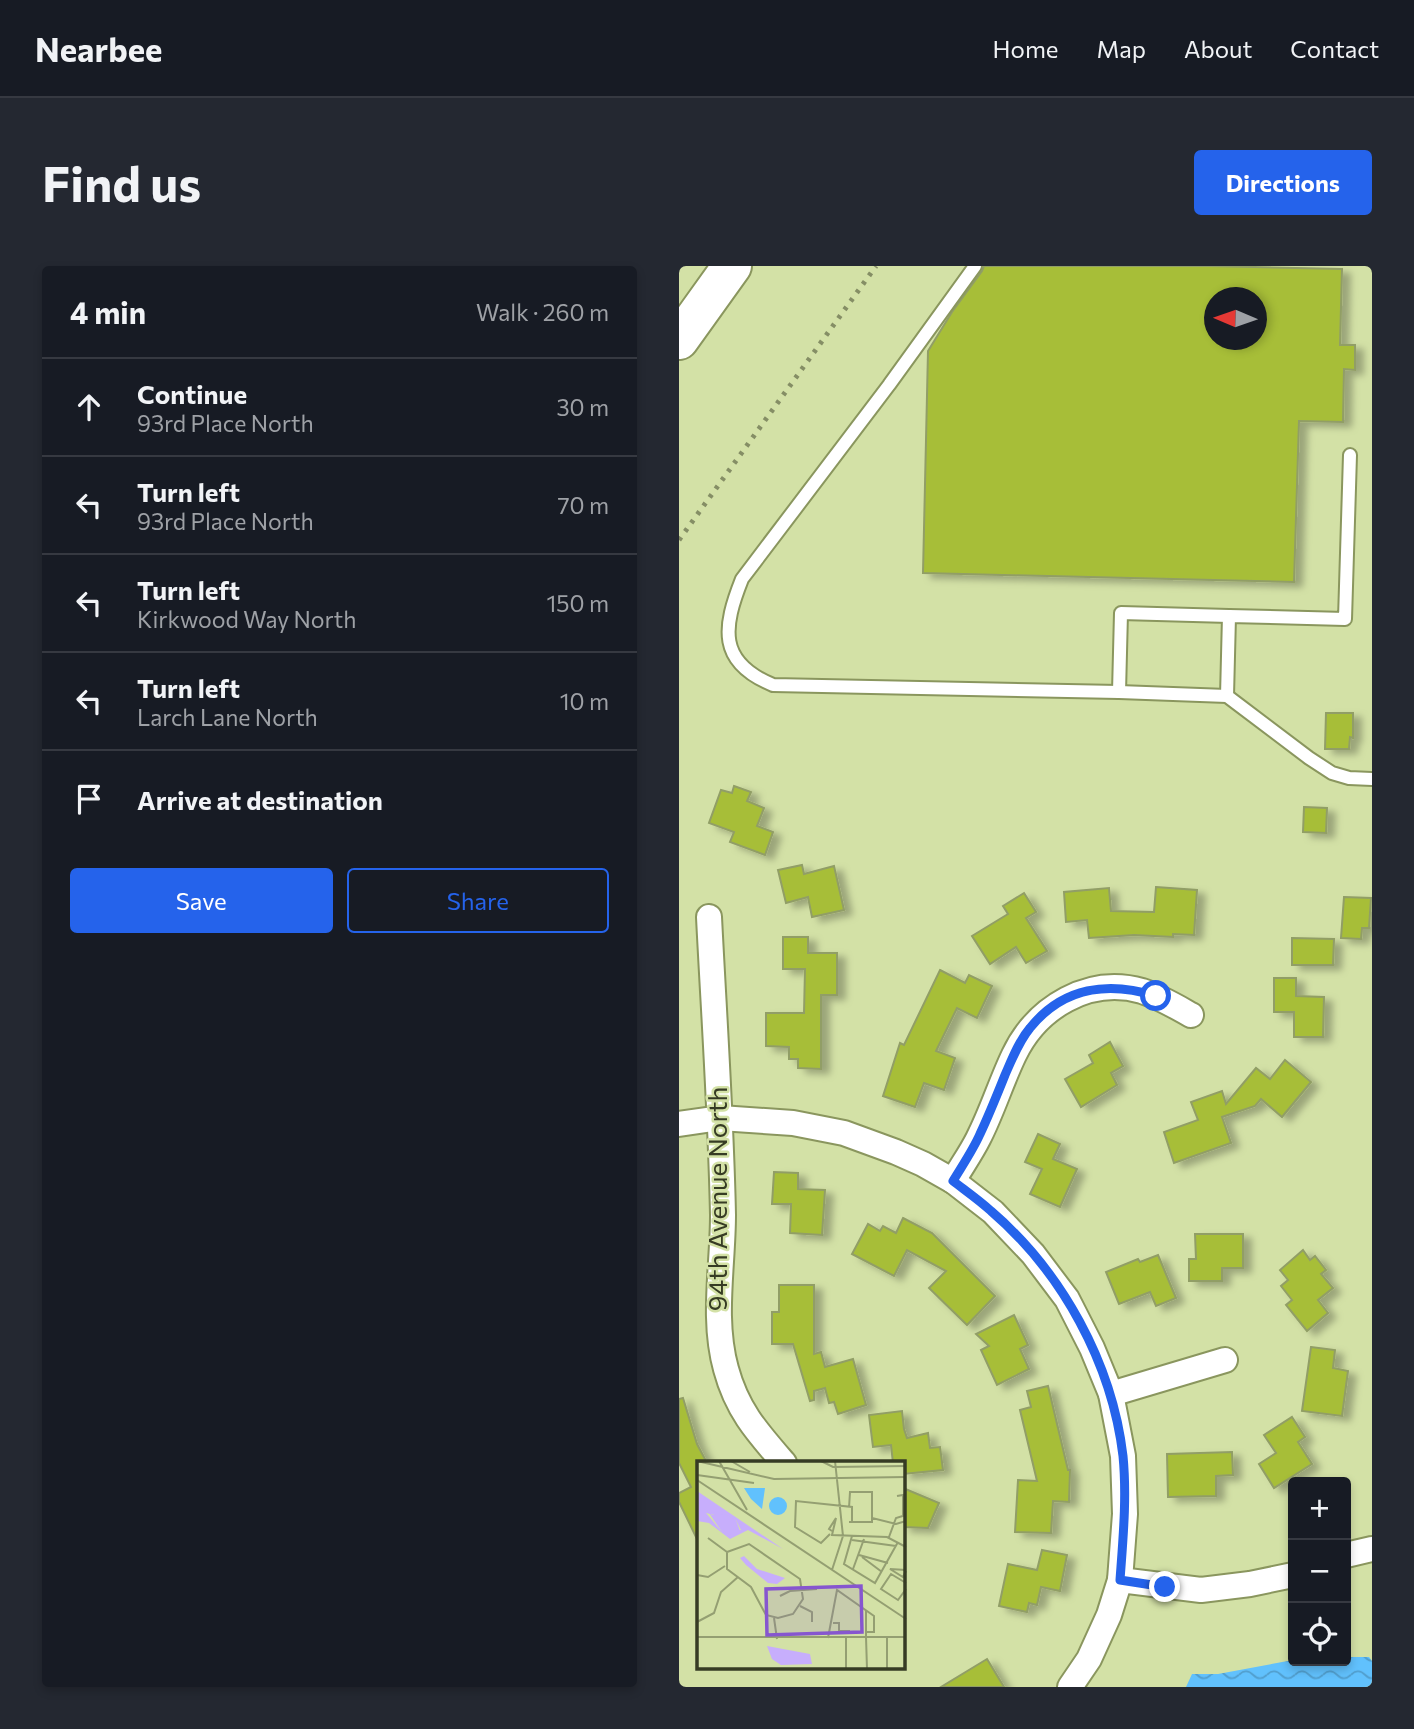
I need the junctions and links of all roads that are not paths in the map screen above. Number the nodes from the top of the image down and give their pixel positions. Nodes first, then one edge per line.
1 (732, 266) edge
2 (975, 266) edge
3 (679, 340) edge
4 (1350, 455) dead end
5 (1229, 616) junction
6 (1119, 692) junction
7 (1227, 696) junction
8 (1372, 779) edge
9 (709, 917) dead end
10 (1191, 1015) dead end
11 (720, 1118) junction
12 (679, 1124) edge
13 (953, 1181) junction
14 (1225, 1360) dead end
15 (1111, 1394) junction
16 (782, 1461) edge
17 (1372, 1549) edge
18 (1351, 1554) edge
19 (1288, 1576) edge
20 (1120, 1580) junction
21 (1070, 1687) edge

1 - 3 highway
2 - 6 lane
4 - 5 lane
5 - 6 lane
5 - 7 lane
6 - 7 lane
7 - 8 lane
9 - 11 street, 94th Avenue North
10 - 13 street
11 - 12 street
11 - 13 street
11 - 16 street, 94th Avenue North
13 - 15 street
14 - 15 street
15 - 20 street
17 - 18 street
19 - 20 street
20 - 21 street

